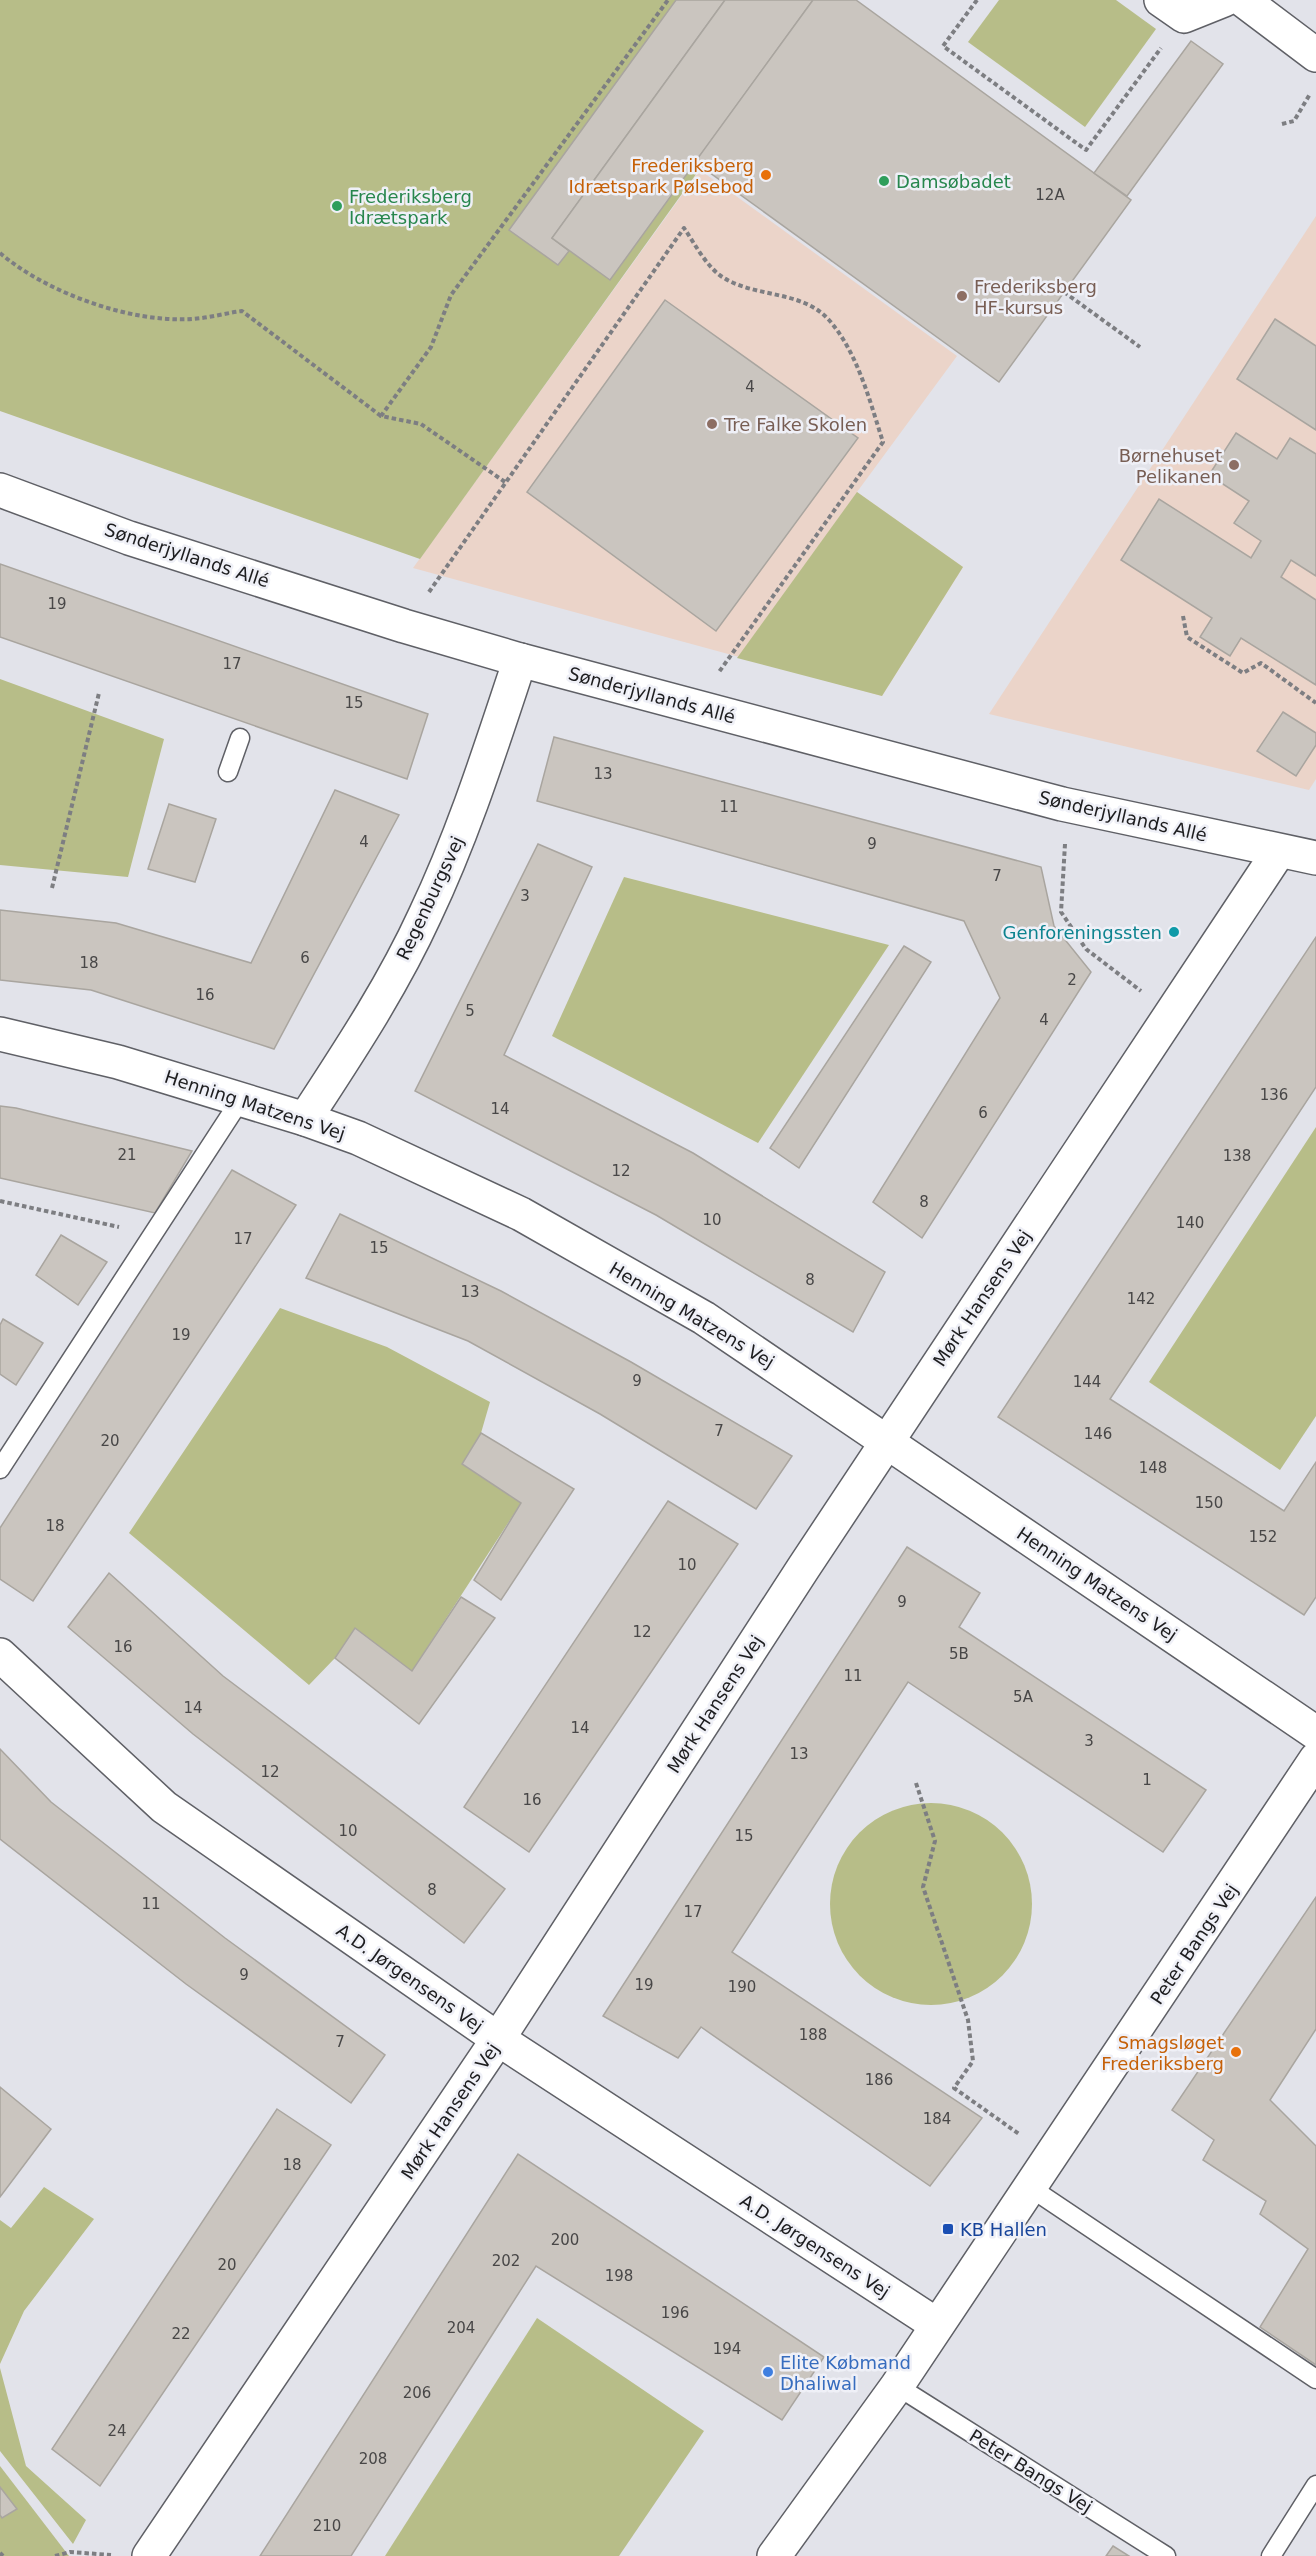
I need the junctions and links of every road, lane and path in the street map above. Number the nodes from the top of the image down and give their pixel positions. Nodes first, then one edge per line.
1 (669, 0) edge
2 (977, 0) edge
3 (1224, 0) edge
4 (1243, 0) edge
5 (1173, 8) edge
6 (1316, 55) edge
7 (1311, 92) dead end
8 (1282, 124) dead end
9 (0, 253) edge
10 (1064, 292) dead end
11 (1140, 347) dead end
12 (381, 416) junction
13 (505, 483) junction
14 (0, 490) edge
15 (1183, 616) dead end
16 (404, 626) junction
17 (520, 660) junction
18 (99, 693) dead end
19 (1316, 703) edge
20 (695, 706) junction
21 (240, 738) dead end
22 (228, 772) dead end
23 (1068, 805) junction
24 (1279, 851) junction
25 (1316, 858) edge
26 (52, 888) dead end
27 (1173, 1011) junction
28 (0, 1034) edge
29 (241, 1099) junction
30 (305, 1119) junction
31 (0, 1201) edge
32 (152, 1235) junction
33 (887, 1441) junction
34 (0, 1469) edge
35 (0, 1655) edge
36 (1316, 1733) edge
37 (1316, 1759) edge
38 (916, 1783) dead end
39 (498, 2040) junction
40 (1052, 2157) junction
41 (1031, 2188) junction
42 (937, 2325) junction
43 (1316, 2379) edge
44 (897, 2386) junction
45 (1316, 2485) edge
46 (114, 2555) edge
47 (55, 2556) edge
48 (150, 2556) edge
49 (774, 2556) edge
50 (1166, 2556) edge
51 (1271, 2556) edge

1 - 12 path
2 - 5 path
3 - 5 street
4 - 6 street
7 - 8 path
9 - 12 path
10 - 11 path
12 - 13 path
13 - 16 path
13 - 20 path
14 - 16 street, Sønderjyllands Allé
15 - 19 path
16 - 17 street, Sønderjyllands Allé
17 - 20 street, Sønderjyllands Allé
17 - 30 street, Regenburgsvej
18 - 26 path
20 - 23 street, Sønderjyllands Allé
21 - 22 lane
23 - 24 street, Sønderjyllands Allé
23 - 27 path
24 - 25 street, Sønderjyllands Allé
24 - 27 street, Mørk Hansens Vej
27 - 33 street, Mørk Hansens Vej
28 - 29 street, Henning Matzens Vej
29 - 30 street, Henning Matzens Vej
29 - 32 lane
30 - 33 street, Henning Matzens Vej
31 - 32 path
32 - 34 lane
33 - 36 street, Henning Matzens Vej
33 - 39 street, Mørk Hansens Vej
35 - 39 street, A.D. Jørgensens Vej
37 - 40 street, Peter Bangs Vej
38 - 40 path
39 - 42 street, A.D. Jørgensens Vej
39 - 48 street, Mørk Hansens Vej
40 - 41 street, Peter Bangs Vej
41 - 42 street, Peter Bangs Vej
41 - 43 lane
42 - 44 street, Peter Bangs Vej
44 - 49 street, Peter Bangs Vej
44 - 50 lane, Peter Bangs Vej
45 - 51 lane
46 - 47 path

